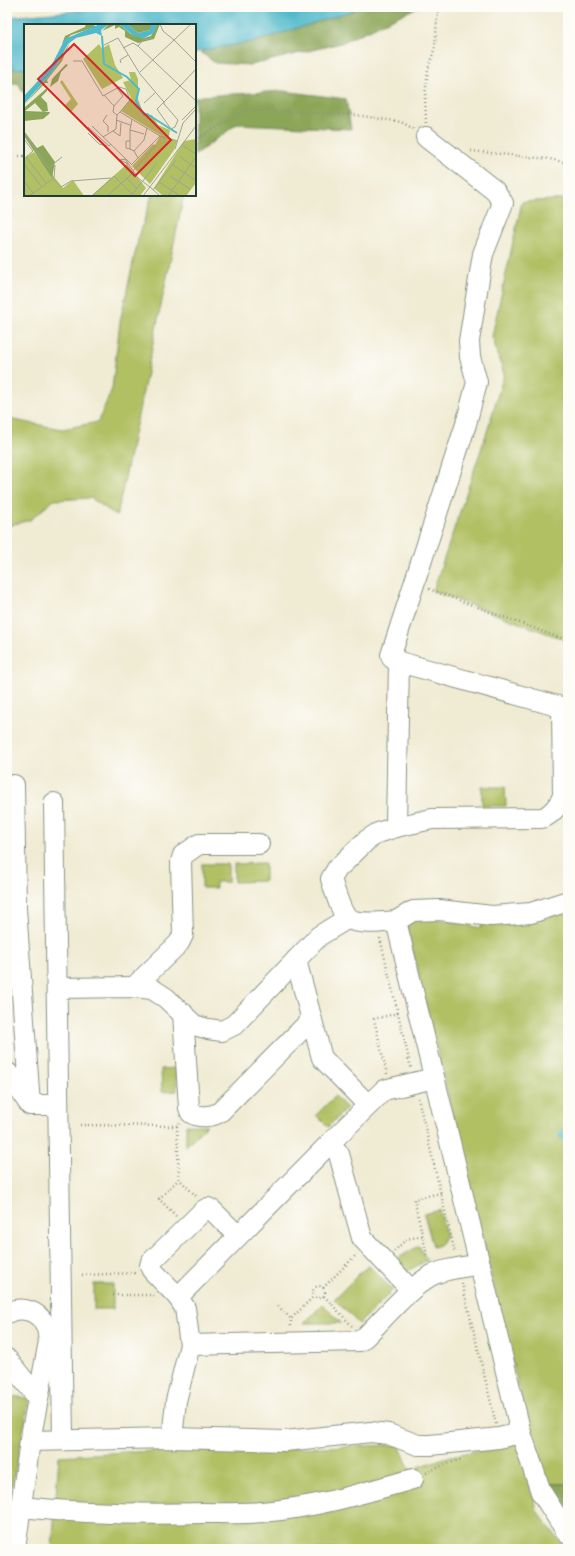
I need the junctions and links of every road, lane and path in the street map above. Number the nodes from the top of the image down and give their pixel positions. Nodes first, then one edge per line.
1 (438, 7) edge
2 (426, 137) junction
3 (196, 139) edge
4 (471, 151) dead end
5 (7, 156) edge
6 (24, 156) edge
7 (568, 163) edge
8 (433, 591) dead end
9 (568, 641) edge
10 (399, 662) junction
11 (565, 708) edge
12 (14, 785) dead end
13 (54, 803) dead end
14 (396, 827) junction
15 (11, 840) edge
16 (259, 844) dead end
17 (568, 901) edge
18 (348, 918) junction
19 (386, 922) junction
20 (296, 960) junction
21 (134, 987) junction
22 (57, 988) junction
23 (183, 1013) junction
24 (398, 1013) junction
25 (311, 1020) junction
26 (7, 1072) edge
27 (434, 1078) junction
28 (415, 1082) junction
29 (390, 1088) junction
30 (30, 1105) junction
31 (58, 1105) junction
32 (368, 1105) junction
33 (184, 1119) junction
34 (80, 1125) dead end
35 (330, 1144) junction
36 (179, 1179) junction
37 (442, 1179) dead end
38 (438, 1180) junction
39 (441, 1193) junction
40 (208, 1208) junction
41 (187, 1226) junction
42 (238, 1236) junction
43 (423, 1236) junction
44 (367, 1245) junction
45 (427, 1255) dead end
46 (382, 1260) junction
47 (480, 1264) junction
48 (150, 1266) junction
49 (459, 1269) junction
50 (82, 1275) dead end
51 (323, 1288) junction
52 (411, 1290) junction
53 (113, 1295) dead end
54 (157, 1295) dead end
55 (314, 1296) junction
56 (324, 1296) junction
57 (178, 1297) junction
58 (278, 1306) dead end
59 (7, 1313) edge
60 (291, 1319) junction
61 (360, 1341) junction
62 (291, 1343) junction
63 (190, 1345) junction
64 (7, 1359) edge
65 (38, 1398) junction
66 (496, 1424) dead end
67 (521, 1433) junction
68 (172, 1438) junction
69 (63, 1440) junction
70 (30, 1441) junction
71 (467, 1458) dead end
72 (413, 1479) joint
73 (15, 1514) edge
74 (568, 1534) edge
75 (15, 1549) edge

1 - 2 path
2 - 3 path
2 - 10 street
4 - 7 path
5 - 6 path
8 - 9 path
10 - 11 street
10 - 14 street
11 - 14 street
12 - 15 street
13 - 22 street
14 - 18 street
15 - 30 street
16 - 21 street
17 - 19 street
18 - 19 street
18 - 20 street
19 - 24 path
19 - 27 street
20 - 23 street
20 - 25 street
21 - 22 street
21 - 23 street
22 - 31 street
23 - 33 street
24 - 28 path
24 - 29 path
25 - 32 street
25 - 33 street
26 - 30 street
27 - 28 street
27 - 47 street
28 - 29 street
28 - 38 path
29 - 32 street
30 - 31 street
31 - 69 street
32 - 35 street
33 - 34 path
33 - 36 path
35 - 42 street
35 - 44 street
36 - 40 path
36 - 41 path
37 - 38 path
38 - 39 path
39 - 43 path
39 - 49 path
40 - 41 street
40 - 42 street
41 - 48 street
42 - 57 street
43 - 45 path
43 - 46 path
44 - 46 street
44 - 51 path
46 - 52 street
47 - 49 street
47 - 67 street
48 - 50 path
48 - 57 street
49 - 52 street
49 - 66 path
51 - 55 path
51 - 56 path
52 - 61 street
53 - 54 path
55 - 56 path
55 - 60 path
56 - 61 path
57 - 63 street
58 - 60 path
59 - 65 street
60 - 62 path
61 - 62 street
62 - 63 street
63 - 68 street
64 - 65 street
65 - 70 street
67 - 68 street
67 - 74 street
68 - 69 street
69 - 70 street
70 - 73 street
71 - 72 path
72 - 73 street
73 - 75 street

